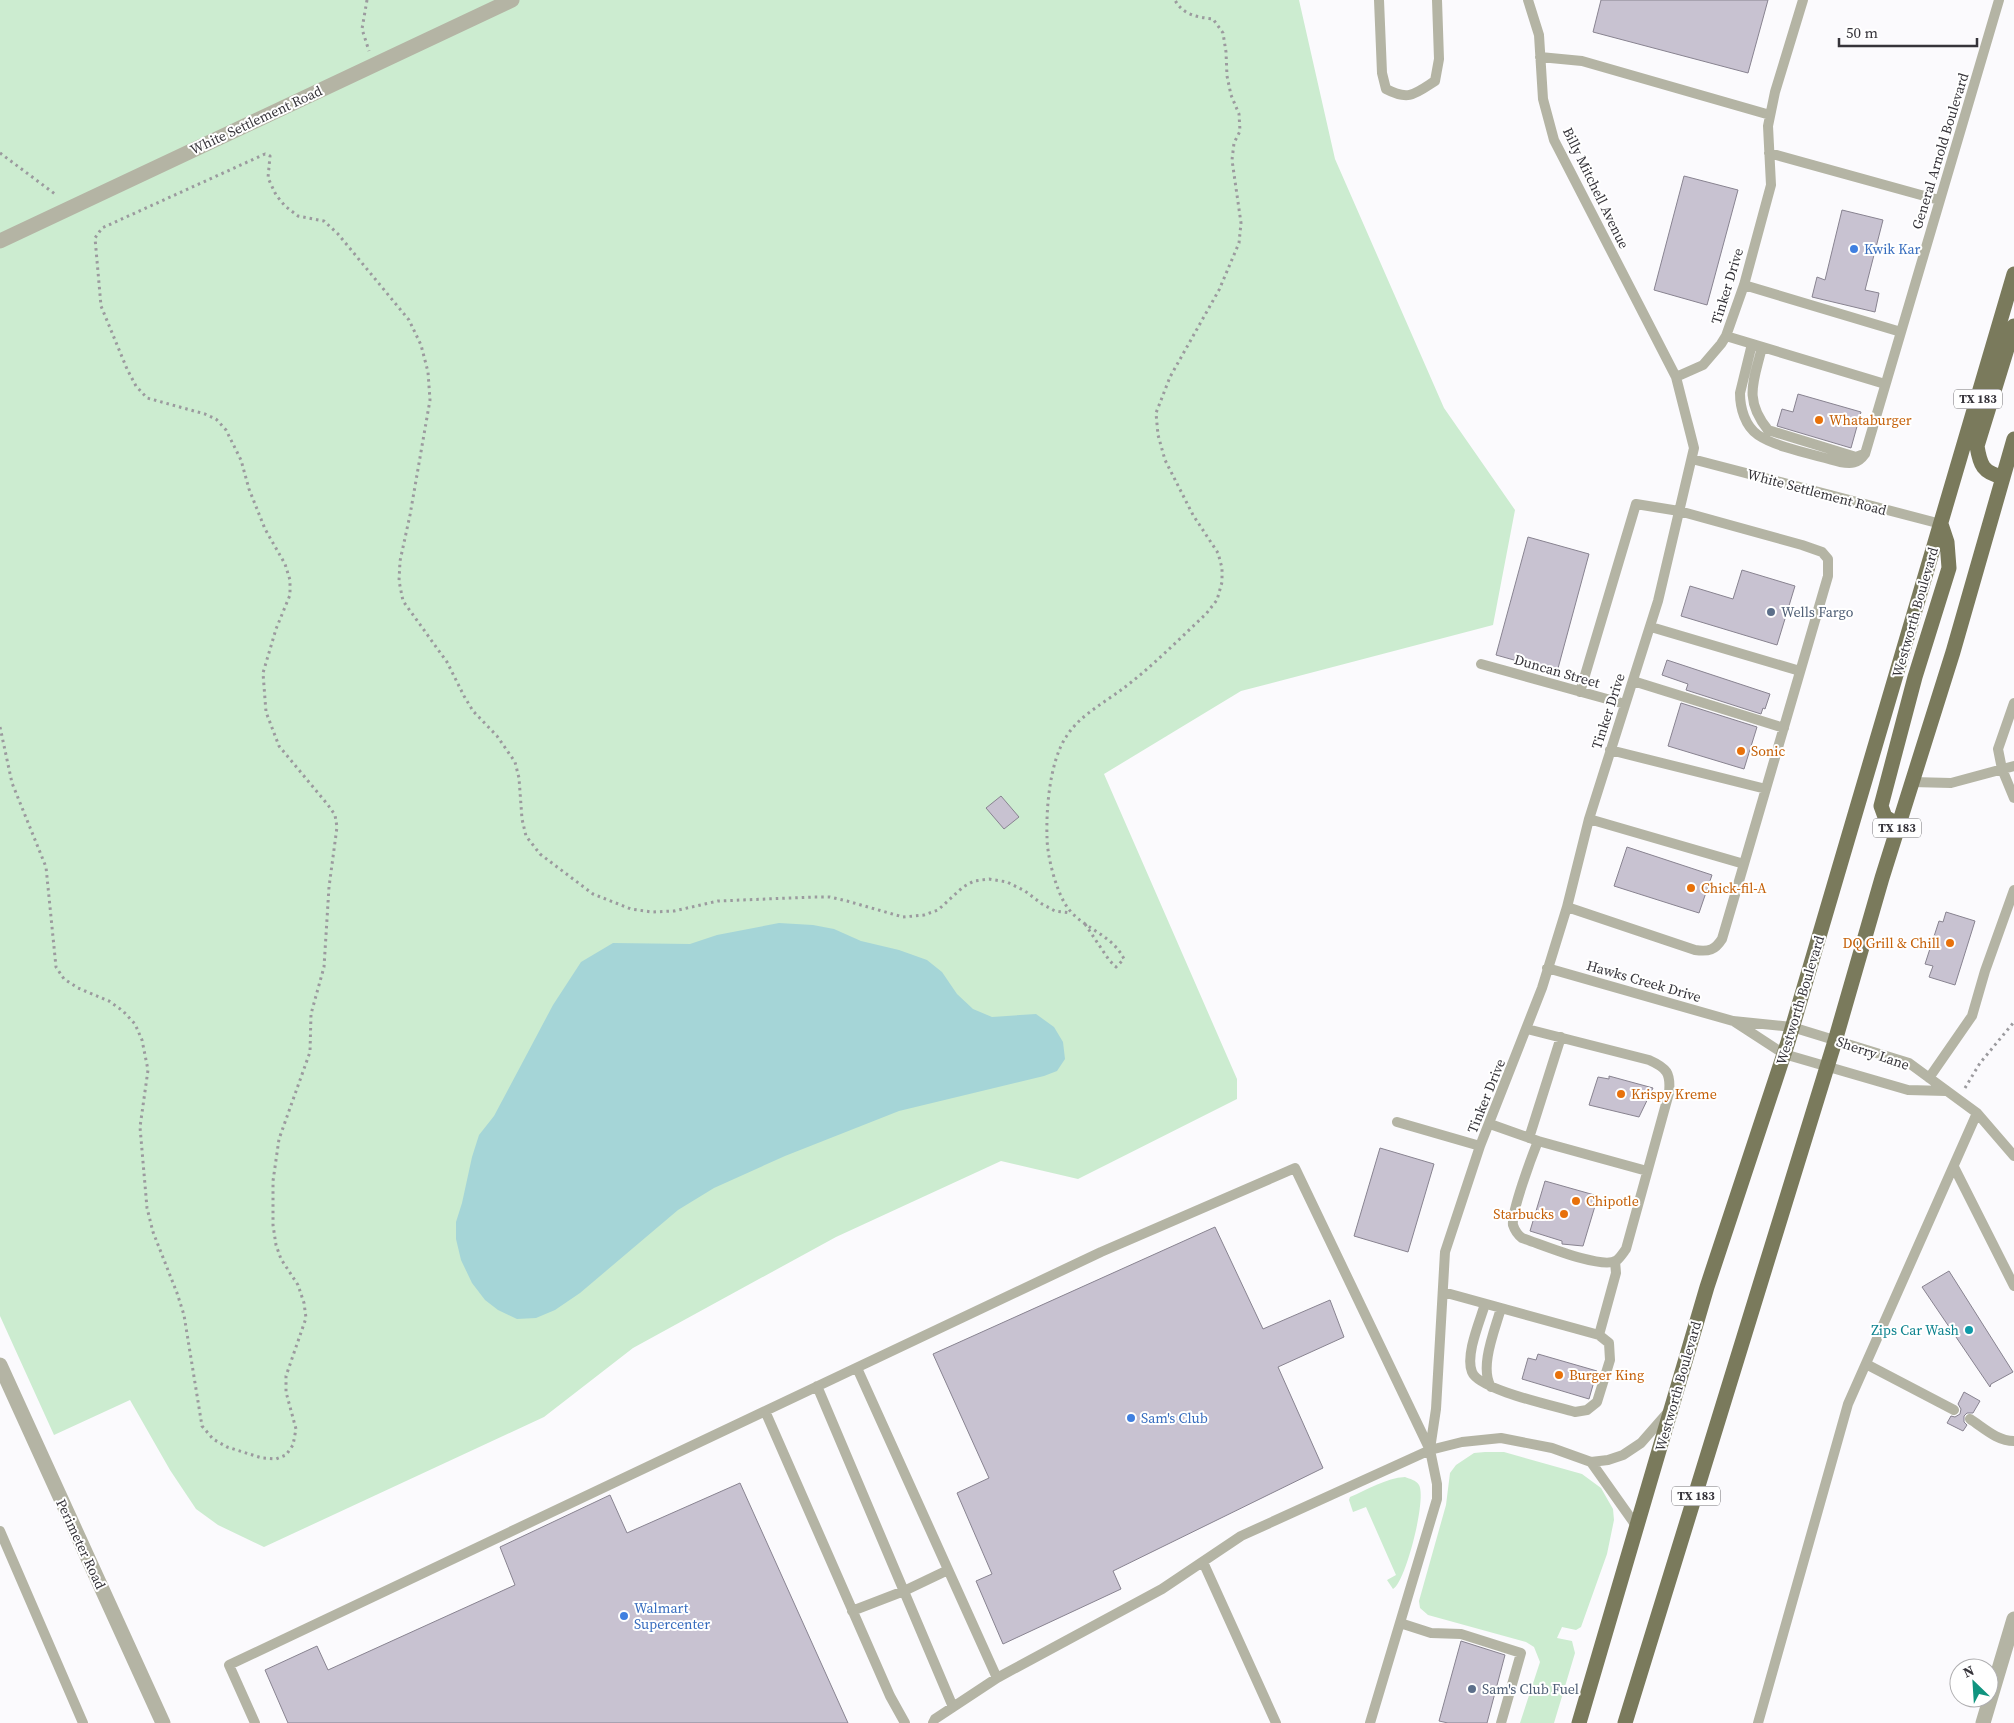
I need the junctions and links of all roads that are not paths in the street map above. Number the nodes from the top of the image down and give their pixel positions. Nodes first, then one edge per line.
1 (512, 0) edge
2 (1379, 0) edge
3 (1437, 0) edge
4 (1528, 0) edge
5 (1803, 0) edge
6 (1999, 0) edge
7 (1540, 57) junction
8 (1770, 116) junction
9 (1769, 154) junction
10 (1940, 200) junction
11 (0, 241) edge
12 (2014, 274) edge
13 (1744, 284) junction
14 (2014, 326) edge
15 (1901, 332) junction
16 (1726, 336) junction
17 (1757, 345) junction
18 (1676, 377) junction
19 (1886, 384) junction
20 (2014, 439) edge
21 (1692, 459) junction
22 (2008, 479) edge
23 (1679, 511) junction
24 (1941, 524) junction
25 (1650, 626) junction
26 (1481, 664) dead end
27 (1800, 671) junction
28 (1633, 681) junction
29 (1580, 692) junction
30 (2014, 703) edge
31 (1625, 704) junction
32 (1784, 728) junction
33 (1610, 750) junction
34 (2014, 766) edge
35 (2002, 769) junction
36 (1912, 782) junction
37 (1766, 789) junction
38 (2014, 798) edge
39 (1589, 819) junction
40 (1898, 825) junction
41 (1744, 864) junction
42 (2014, 890) edge
43 (1567, 907) junction
44 (1547, 968) junction
45 (1733, 1021) junction
46 (1792, 1027) junction
47 (1527, 1029) junction
48 (1561, 1037) junction
49 (1835, 1041) junction
50 (1784, 1054) junction
51 (1827, 1067) junction
52 (1929, 1078) junction
53 (1947, 1091) junction
54 (1977, 1113) junction
55 (1397, 1122) dead end
56 (1490, 1124) junction
57 (1533, 1139) junction
58 (1480, 1146) junction
59 (2014, 1156) edge
60 (1954, 1167) junction
61 (1647, 1170) junction
62 (1611, 1262) junction
63 (2014, 1286) edge
64 (1443, 1292) junction
65 (1485, 1304) junction
66 (1501, 1308) junction
67 (1599, 1335) junction
68 (1866, 1364) junction
69 (0, 1365) edge
70 (856, 1368) junction
71 (817, 1386) junction
72 (1491, 1387) junction
73 (1670, 1409) junction
74 (1954, 1410) dead end
75 (765, 1411) junction
76 (1970, 1419) dead end
77 (2014, 1441) edge
78 (1430, 1450) junction
79 (1591, 1462) junction
80 (1638, 1527) junction
81 (0, 1531) edge
82 (1203, 1562) junction
83 (948, 1570) junction
84 (904, 1591) junction
85 (852, 1611) junction
86 (2014, 1619) edge
87 (1400, 1623) junction
88 (997, 1678) junction
89 (953, 1707) junction
90 (83, 1723) edge
91 (163, 1723) edge
92 (255, 1723) edge
93 (905, 1723) edge
94 (933, 1723) edge
95 (1276, 1723) edge
96 (1370, 1723) edge
97 (1501, 1723) edge
98 (1579, 1723) edge
99 (1625, 1723) edge
100 (1758, 1723) edge
101 (1984, 1723) edge

1 - 11 street, White Settlement Road
2 - 3 lane
4 - 7 lane, Billy Mitchell Avenue
5 - 8 lane, Tinker Drive
6 - 10 lane, General Arnold Boulevard
7 - 8 lane
7 - 18 lane, Billy Mitchell Avenue
8 - 9 lane, Tinker Drive
9 - 10 lane
9 - 13 lane, Tinker Drive
10 - 15 lane, General Arnold Boulevard
12 - 24 main road, Westworth Boulevard / TX 183
13 - 15 lane
13 - 16 lane, Tinker Drive
14 - 22 main road
15 - 19 lane, General Arnold Boulevard
16 - 17 lane
16 - 18 lane, Tinker Drive
17 - 19 lane
17 - 19 lane, General Arnold Boulevard
18 - 21 lane, Tinker Drive
20 - 22 main road, TX 183
21 - 23 lane, Tinker Drive
21 - 24 lane, White Settlement Road
22 - 36 main road, TX 183
23 - 25 lane, Tinker Drive
23 - 27 lane
23 - 29 lane
24 - 40 main road
24 - 46 main road, Westworth Boulevard / TX 183
25 - 27 lane
25 - 28 lane, Tinker Drive
26 - 29 lane, Duncan Street
27 - 32 lane
28 - 31 lane, Tinker Drive
28 - 32 lane
29 - 31 lane, Duncan Street
30 - 35 lane
31 - 33 lane, Tinker Drive
32 - 37 lane
33 - 37 lane
33 - 39 lane, Tinker Drive
34 - 35 lane
35 - 36 lane
35 - 38 lane
36 - 40 main road, TX 183
37 - 41 lane
39 - 41 lane
39 - 43 lane, Tinker Drive
40 - 49 main road, TX 183
41 - 43 lane
42 - 52 lane
43 - 44 lane, Tinker Drive
44 - 45 lane, Hawks Creek Drive
44 - 47 lane, Tinker Drive
45 - 46 lane, Hawks Creek Drive
45 - 50 lane, Hawks Creek Drive
46 - 49 lane, Sherry Lane
46 - 50 main road, Westworth Boulevard / TX 183
47 - 48 lane
47 - 56 lane, Tinker Drive
48 - 57 lane
48 - 61 lane
49 - 51 main road, TX 183
49 - 52 lane, Sherry Lane
50 - 51 lane, Sherry Lane
50 - 73 main road, Westworth Boulevard / TX 183
51 - 53 lane, Sherry Lane
51 - 99 main road, TX 183
52 - 53 lane, Sherry Lane
53 - 54 lane, Sherry Lane
54 - 59 lane, Sherry Lane
54 - 60 lane
55 - 58 lane
56 - 57 lane
56 - 58 lane, Tinker Drive
57 - 61 lane
57 - 62 lane
58 - 64 lane, Tinker Drive
60 - 63 lane
60 - 68 lane
61 - 62 lane
62 - 67 lane
64 - 65 lane
64 - 78 lane, Tinker Drive
65 - 66 lane
65 - 72 lane
66 - 67 lane
66 - 72 lane
67 - 72 lane
68 - 74 lane
68 - 100 lane
69 - 91 street, Perimeter Road
70 - 71 lane
70 - 78 lane
70 - 83 lane
71 - 75 lane
71 - 84 lane
73 - 79 lane
73 - 80 main road, Westworth Boulevard / TX 183
75 - 85 lane
75 - 92 lane
76 - 77 lane
78 - 79 lane
78 - 82 lane
78 - 87 lane
79 - 80 lane
80 - 98 main road, Westworth Boulevard / TX 183
81 - 90 lane
82 - 88 lane
82 - 95 lane
83 - 84 lane
83 - 88 lane
84 - 85 lane
84 - 89 lane
85 - 93 lane
86 - 101 street
87 - 96 lane
87 - 97 lane
88 - 89 lane
89 - 94 lane

